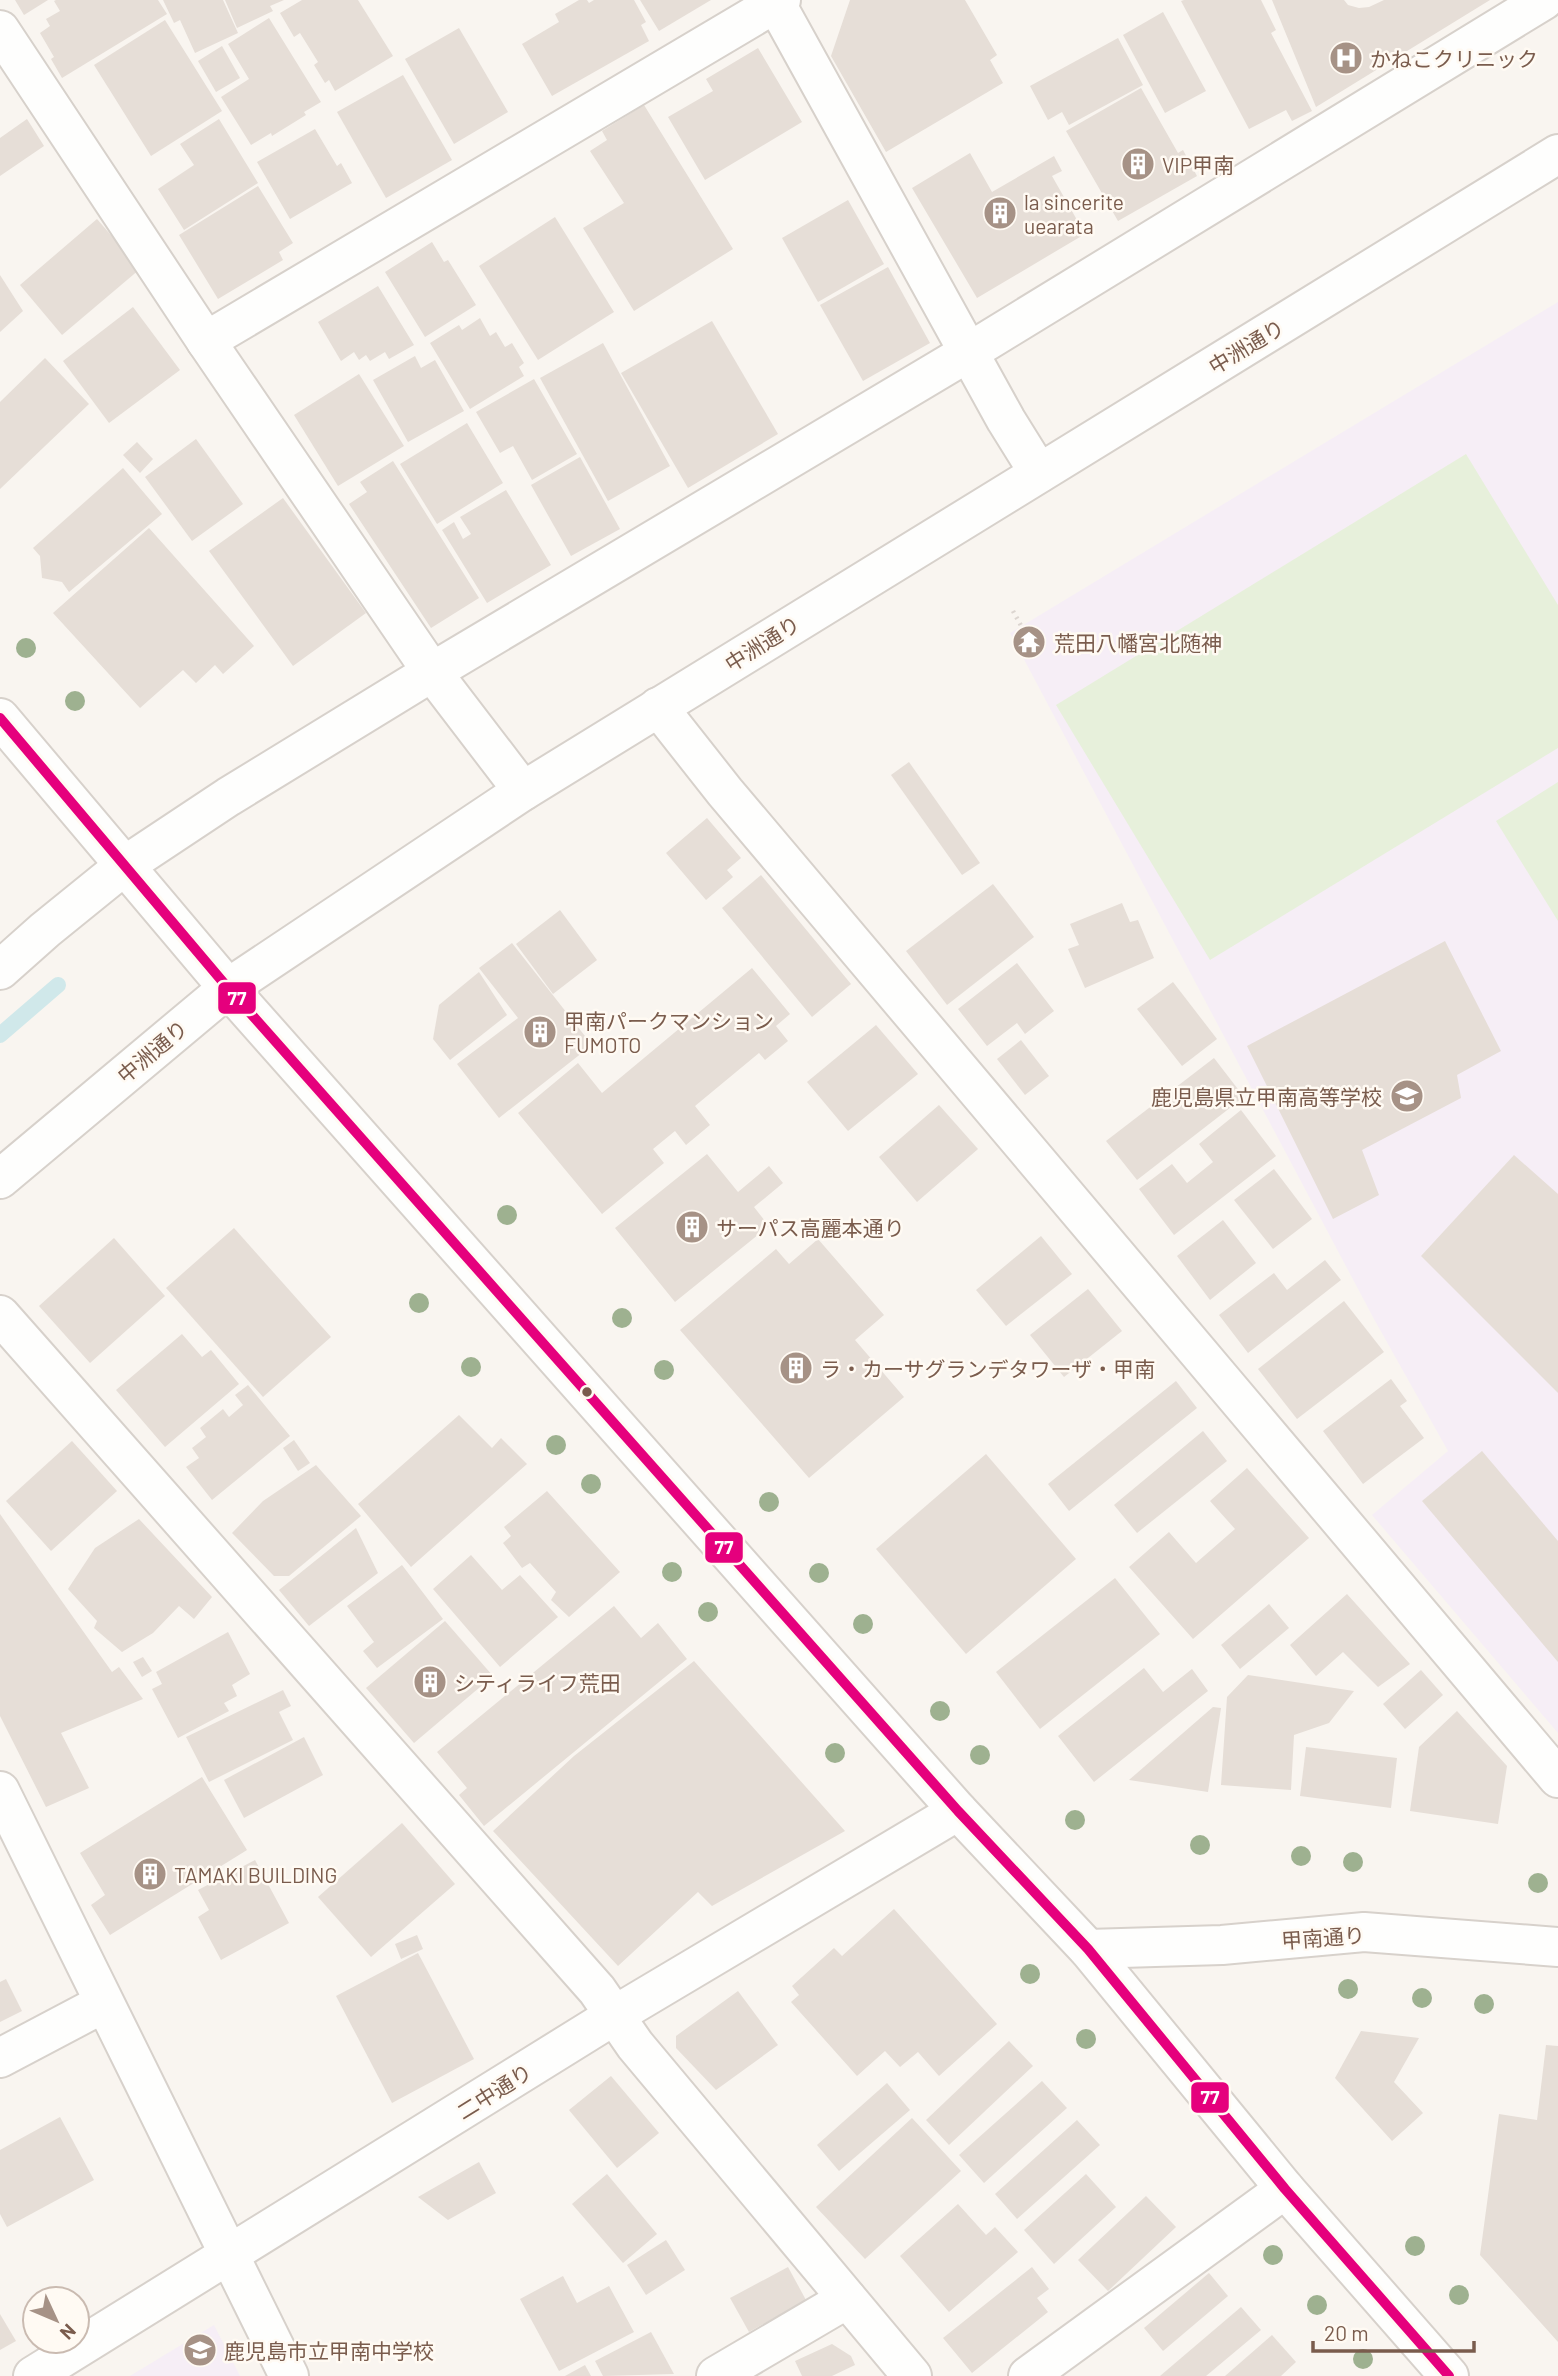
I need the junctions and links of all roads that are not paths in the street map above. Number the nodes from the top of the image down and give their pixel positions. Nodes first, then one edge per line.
1 (1544, 0) edge
2 (777, 1) edge
3 (0, 30) edge
4 (1558, 154) edge
5 (206, 341) junction
6 (969, 352) junction
7 (1039, 473) junction
8 (432, 672) junction
9 (658, 707) junction
10 (0, 718) edge
11 (523, 791) junction
12 (124, 866) junction
13 (0, 970) edge
14 (228, 988) junction
15 (0, 1179) edge
16 (0, 1315) edge
17 (1558, 1778) edge
18 (0, 1791) edge
19 (958, 1811) junction
20 (1558, 1947) edge
21 (1088, 1949) junction
22 (104, 2003) junction
23 (615, 2015) junction
24 (0, 2058) edge
25 (1285, 2189) junction
26 (231, 2255) junction
27 (848, 2299) junction
28 (33, 2376) edge
29 (289, 2376) edge
30 (716, 2376) edge
31 (912, 2376) edge
32 (1028, 2376) edge
33 (1449, 2376) edge

1 - 6 street
2 - 5 street
2 - 6 street
3 - 5 street
4 - 7 street, 中洲通り
5 - 8 street
6 - 7 street
6 - 8 street
7 - 9 street, 中洲通り
8 - 11 street
8 - 12 street
9 - 11 street, 中洲通り
9 - 17 street
10 - 12 street
11 - 14 street, 中洲通り
12 - 13 street
12 - 14 street
14 - 15 street, 中洲通り
14 - 19 street
16 - 23 street
18 - 22 street
19 - 21 street
19 - 23 street, 二中通り
20 - 21 street, 甲南通り
21 - 25 street
22 - 24 street
22 - 26 street
23 - 26 street, 二中通り
23 - 27 street
25 - 32 street
25 - 33 street
26 - 28 street, 二中通り
26 - 29 street
27 - 30 street
27 - 31 street

